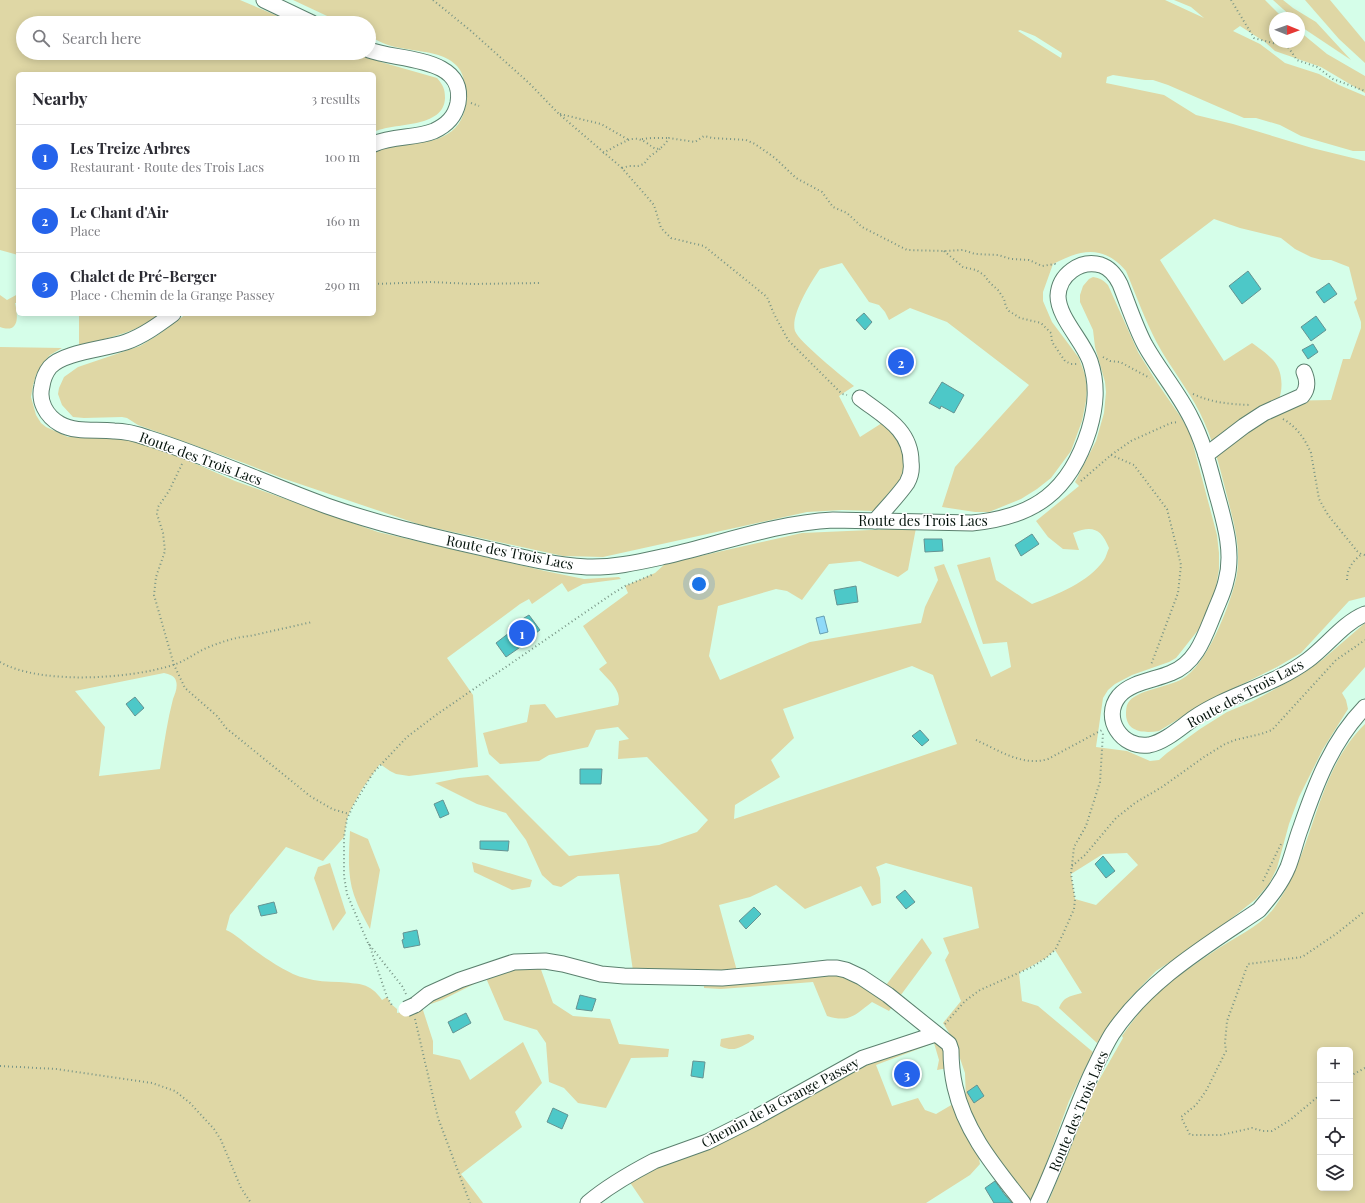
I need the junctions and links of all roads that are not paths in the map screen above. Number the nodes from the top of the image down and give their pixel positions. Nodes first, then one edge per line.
1 (264, 0) edge
2 (297, 16) edge
3 (376, 51) edge
4 (376, 143) edge
5 (170, 316) edge
6 (1304, 372) dead end
7 (860, 398) road end
8 (1206, 455) junction
9 (875, 521) junction
10 (1365, 614) edge
11 (1365, 707) edge
12 (410, 1007) road end
13 (936, 1034) junction
14 (588, 1203) edge
15 (1023, 1203) edge
16 (1038, 1203) edge

1 - 2 street
3 - 4 street
5 - 9 street, Route des Trois Lacs
6 - 8 street
7 - 9 street
8 - 9 street, Route des Trois Lacs
8 - 10 street, Route des Trois Lacs
11 - 16 street, Route des Trois Lacs
12 - 13 street
13 - 14 street, Chemin de la Grange Passey
13 - 15 street

